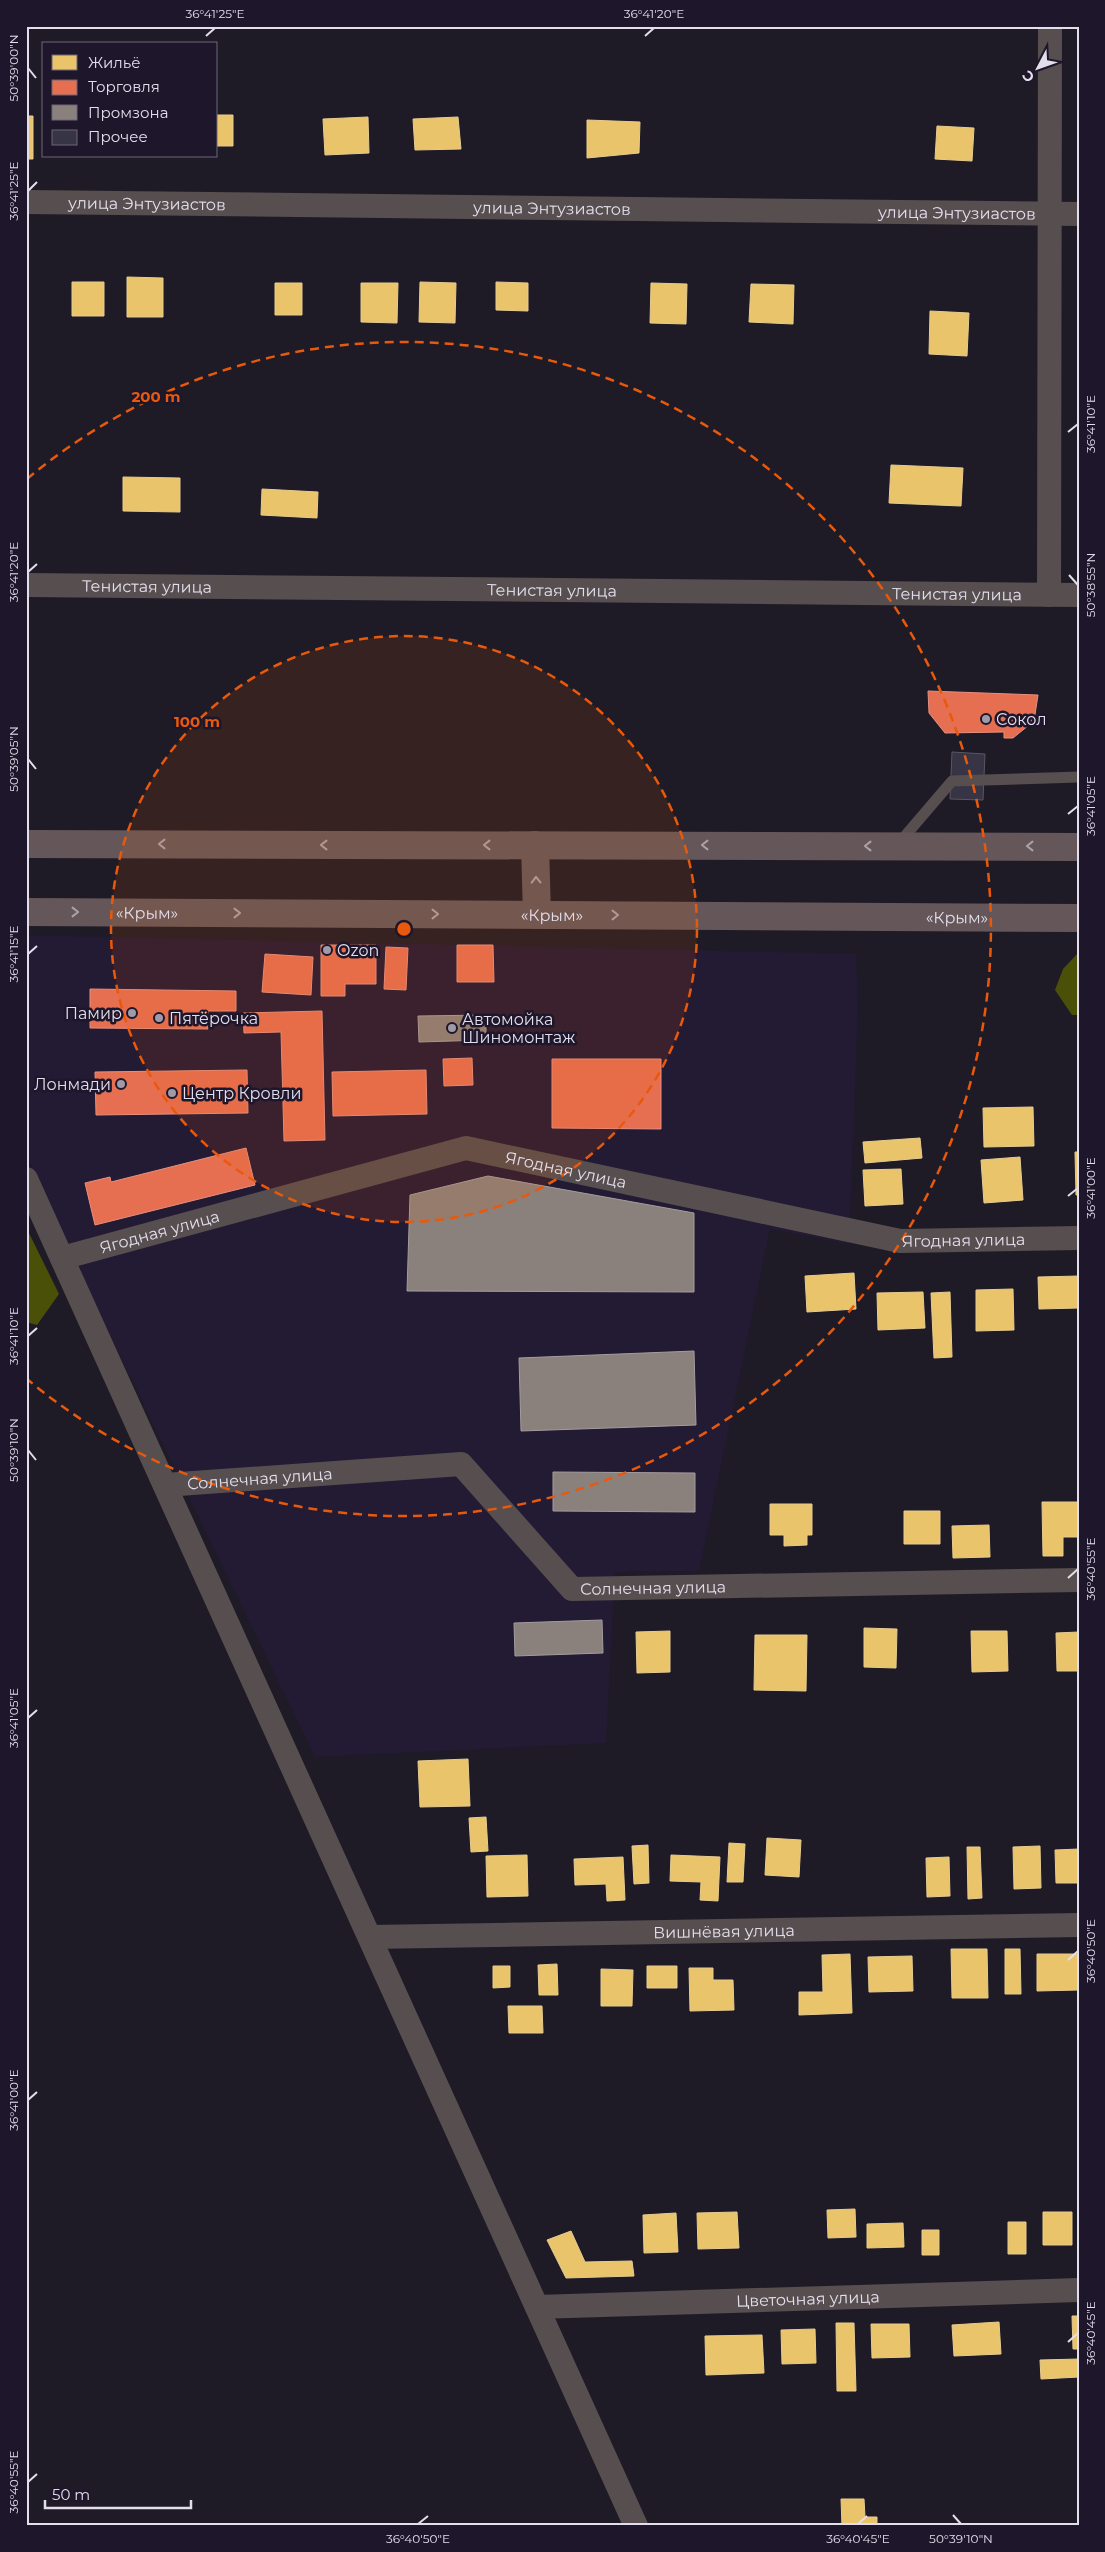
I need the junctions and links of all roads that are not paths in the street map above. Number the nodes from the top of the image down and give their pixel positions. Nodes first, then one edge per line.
1 (1050, 26) edge
2 (26, 202) edge
3 (1050, 213) junction
4 (1079, 214) edge
5 (26, 585) edge
6 (1050, 595) junction
7 (1079, 595) edge
8 (1079, 777) edge
9 (26, 844) edge
10 (536, 845) junction
11 (898, 846) junction
12 (1079, 847) edge
13 (26, 912) edge
14 (537, 915) junction
15 (1079, 918) edge
16 (26, 1179) edge
17 (1079, 1238) edge
18 (62, 1258) junction
19 (165, 1485) junction
20 (1079, 1580) edge
21 (1079, 1925) edge
22 (370, 1937) junction
23 (1079, 2290) edge
24 (537, 2307) junction
25 (636, 2526) edge

1 - 3 street
2 - 3 street, улица Энтузиастов
3 - 4 street, улица Энтузиастов
3 - 6 street
5 - 6 street, Тенистая улица
6 - 7 street, Тенистая улица
8 - 11 lane
10 -> 9 main road
11 -> 10 main road
14 -> 10 main road
12 -> 11 main road
13 -> 14 main road, «Крым»
14 -> 15 main road, «Крым»
16 - 18 street
17 - 18 street, Ягодная улица
18 - 19 street
19 - 20 street, Солнечная улица
19 - 22 street
21 - 22 street, Вишнёвая улица
22 - 24 street
23 - 24 street, Цветочная улица
24 - 25 street

